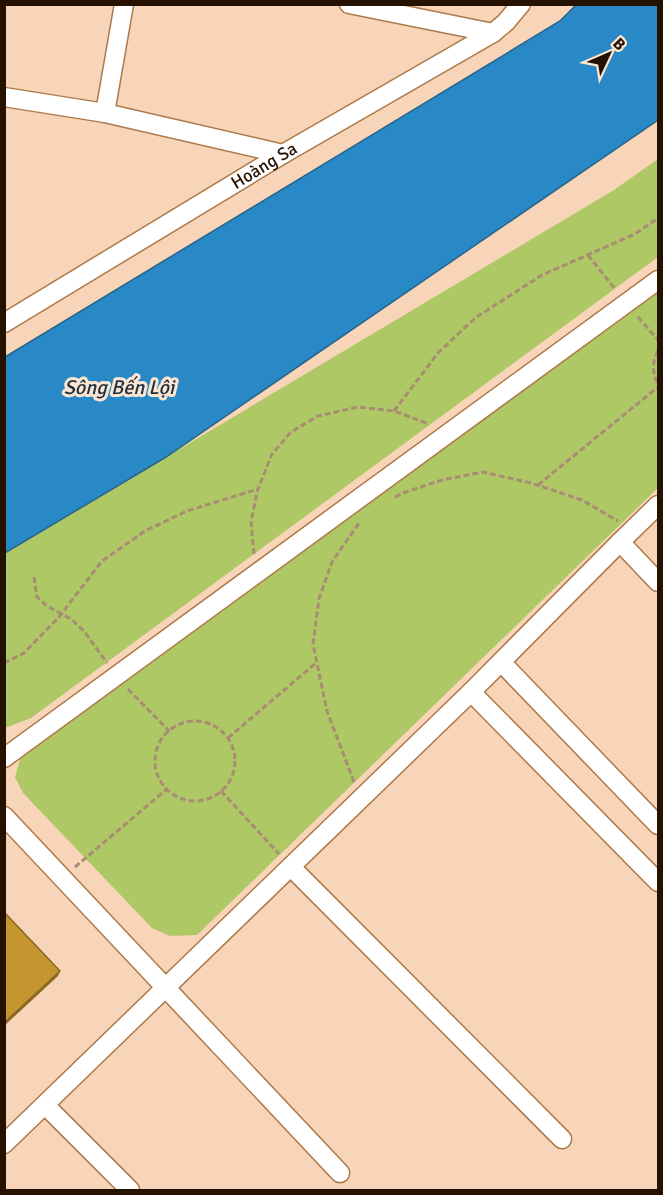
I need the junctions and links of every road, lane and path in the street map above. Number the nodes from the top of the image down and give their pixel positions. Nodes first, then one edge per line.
1 (124, 4) edge
2 (349, 4) edge
3 (521, 4) edge
4 (493, 33) junction
5 (4, 97) edge
6 (105, 113) junction
7 (283, 154) junction
8 (658, 218) edge
9 (588, 255) junction
10 (658, 280) edge
11 (626, 304) junction
12 (4, 323) edge
13 (658, 340) edge
14 (658, 351) edge
15 (658, 386) edge
16 (394, 411) junction
17 (450, 432) junction
18 (538, 485) junction
19 (258, 489) junction
20 (386, 501) dead end
21 (658, 505) edge
22 (364, 519) dead end
23 (626, 536) junction
24 (256, 574) junction
25 (34, 577) dead end
26 (658, 582) edge
27 (61, 614) junction
28 (317, 662) junction
29 (501, 662) junction
30 (4, 663) edge
31 (116, 676) junction
32 (471, 692) junction
33 (170, 730) junction
34 (228, 738) junction
35 (4, 758) edge
36 (167, 789) junction
37 (221, 791) junction
38 (361, 799) junction
39 (4, 816) edge
40 (658, 825) edge
41 (291, 867) junction
42 (63, 878) junction
43 (658, 882) edge
44 (166, 988) junction
45 (45, 1105) junction
46 (562, 1139) dead end
47 (4, 1144) edge
48 (340, 1173) dead end
49 (130, 1191) edge

1 - 6 street
2 - 4 street
3 - 4 street, Hoàng Sa
4 - 7 street, Hoàng Sa
5 - 6 street
6 - 7 street
7 - 12 street, Hoàng Sa
8 - 9 path
9 - 11 path
9 - 16 path
10 - 11 street
11 - 13 path
11 - 17 street
14 - 15 path
15 - 18 path
16 - 17 path
16 - 19 path
17 - 24 street
18 - 20 path
18 - 23 path
19 - 24 path
19 - 27 path
21 - 23 street
22 - 28 path
23 - 26 street
23 - 29 street
24 - 31 street
25 - 27 path
27 - 30 path
27 - 31 path
28 - 34 path
28 - 38 path
29 - 32 street
29 - 40 street
31 - 33 path
31 - 35 street
32 - 38 street
32 - 43 street
33 - 34 path
33 - 36 path
34 - 37 path
36 - 37 path
36 - 42 path
37 - 41 path
38 - 41 street
39 - 42 street
41 - 44 street
41 - 46 street
42 - 44 street
44 - 45 street
44 - 48 street
45 - 47 street
45 - 49 street

